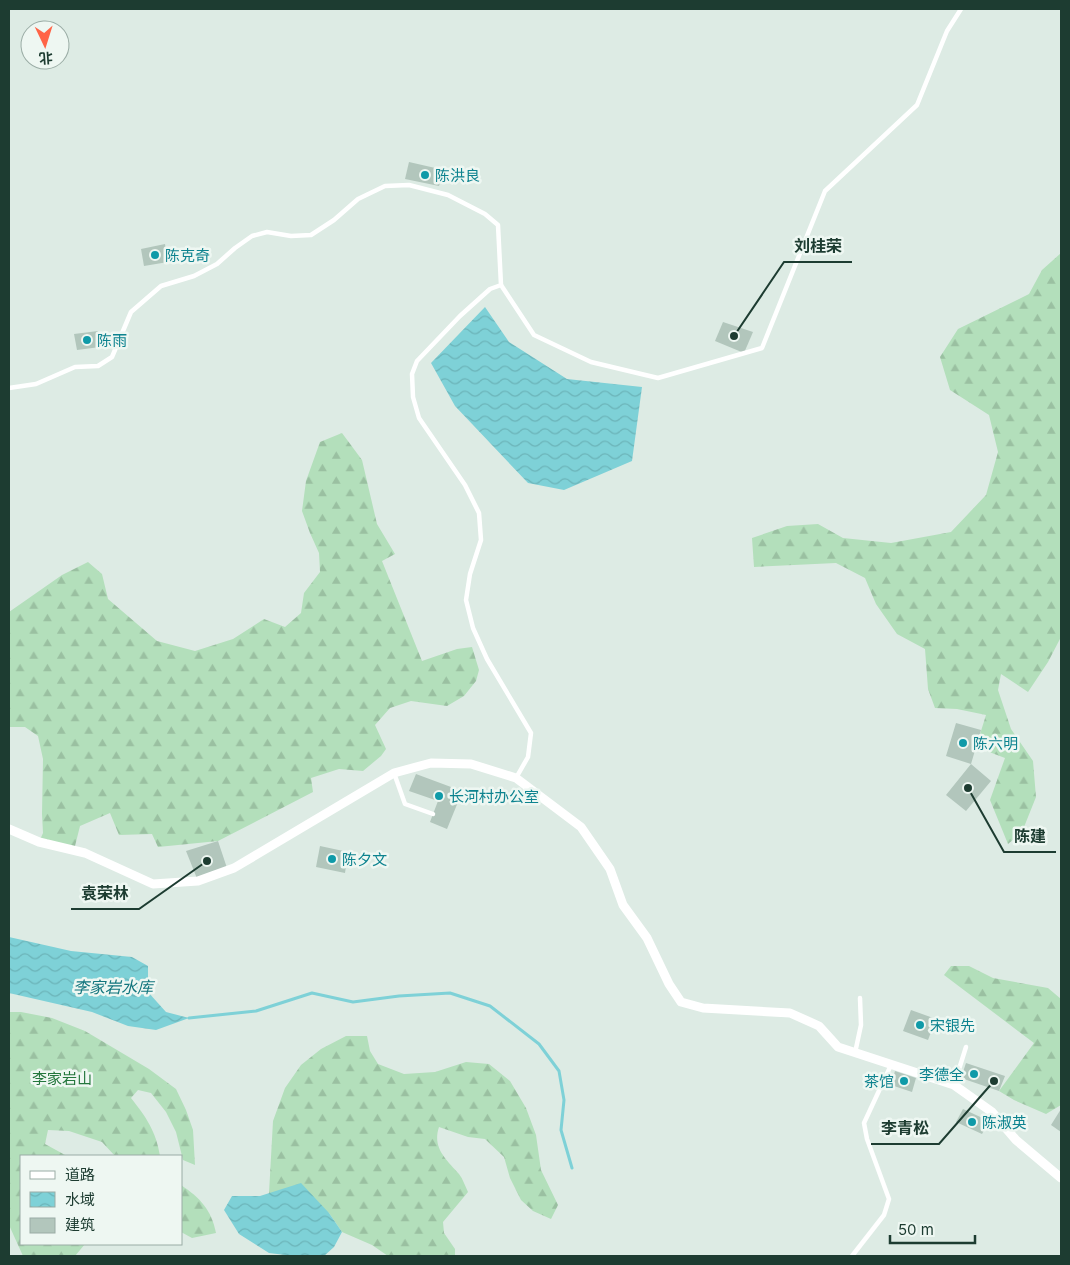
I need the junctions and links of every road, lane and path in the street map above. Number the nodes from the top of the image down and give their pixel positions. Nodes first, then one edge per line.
1 (960, 9) edge
2 (501, 285) junction
3 (9, 388) edge
4 (394, 773) junction
5 (516, 778) junction
6 (433, 814) dead end
7 (9, 829) edge
8 (860, 998) dead end
9 (966, 1047) dead end
10 (855, 1053) junction
11 (892, 1064) junction
12 (954, 1085) junction
13 (1061, 1178) edge
14 (852, 1256) edge

1 - 2 lane
2 - 3 lane
2 - 5 lane
4 - 5 street
4 - 6 lane
4 - 7 street
5 - 10 street
8 - 10 lane
9 - 12 lane
10 - 11 street
11 - 12 street
11 - 14 lane
12 - 13 street

